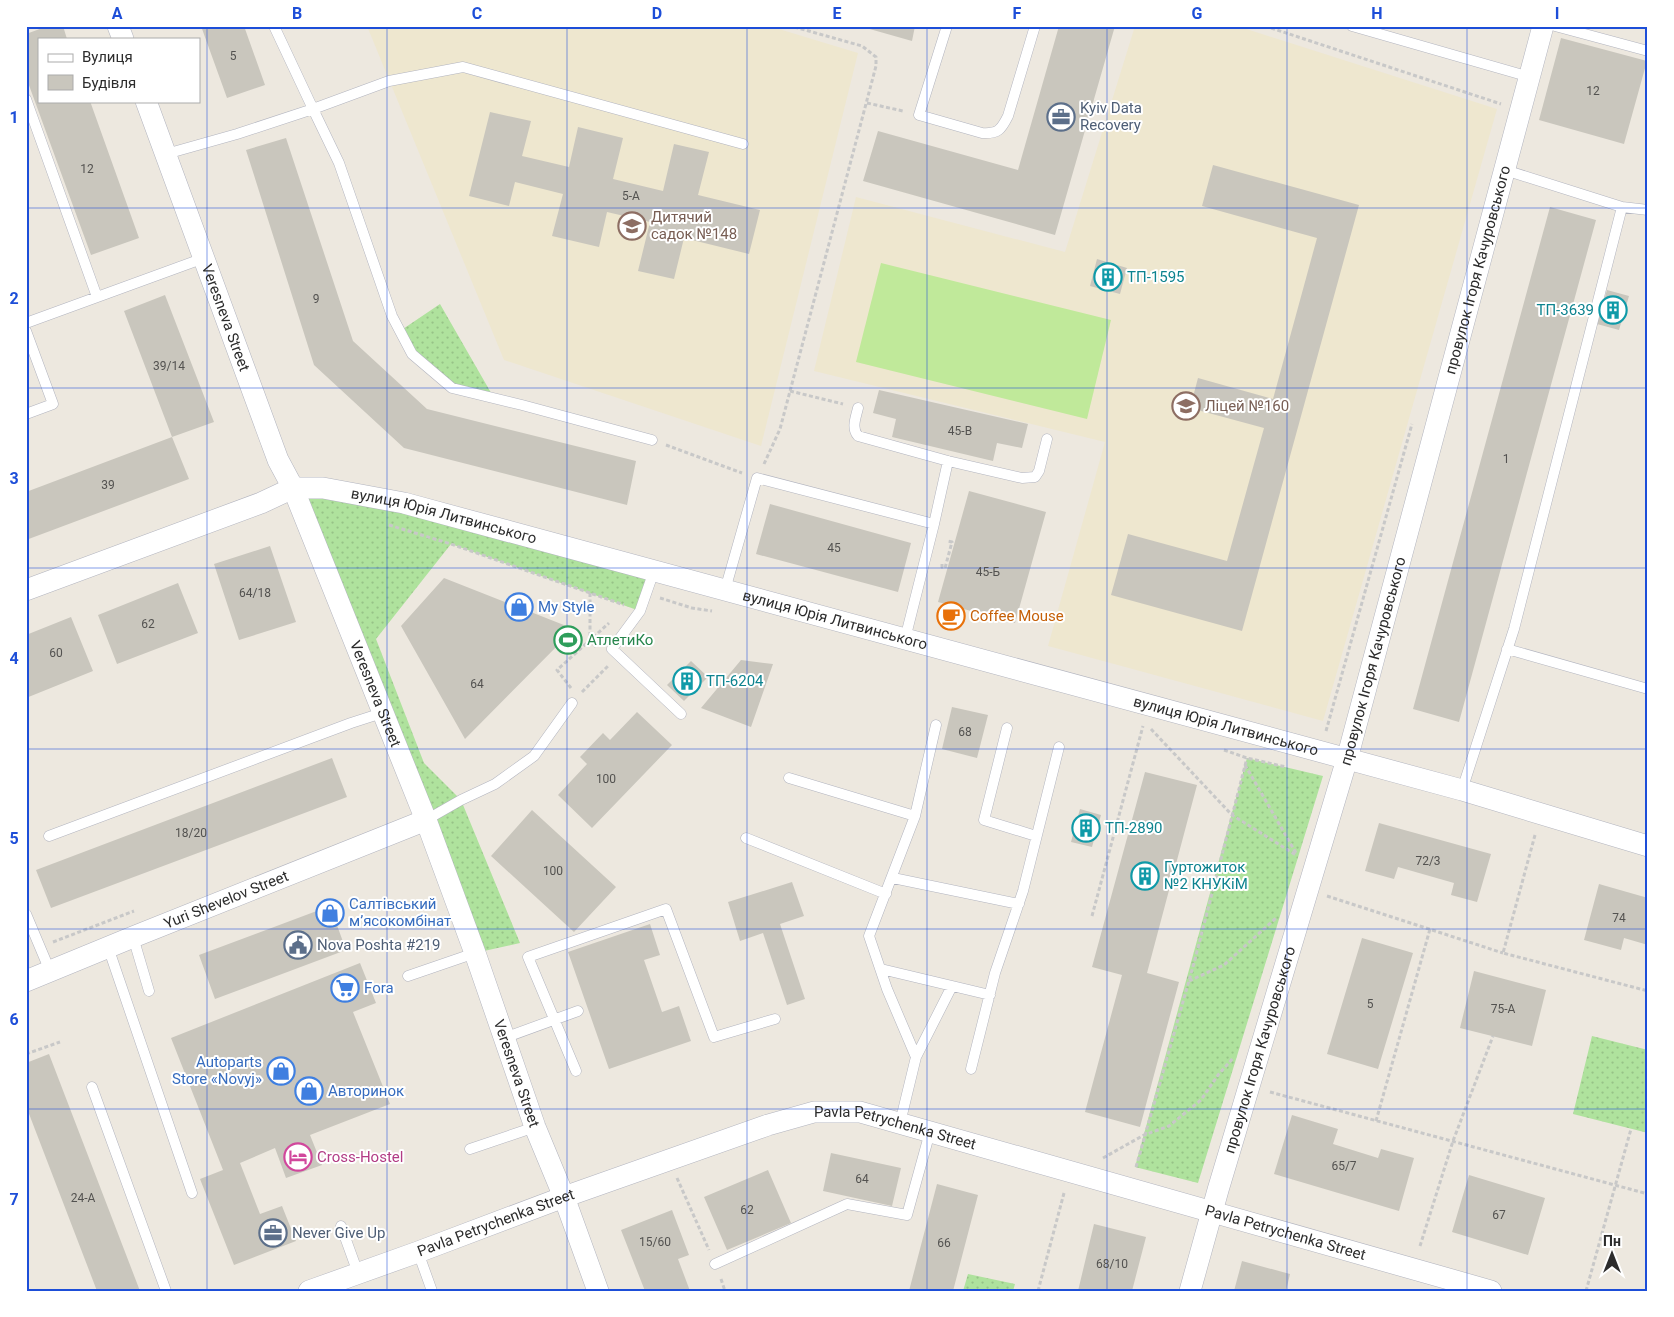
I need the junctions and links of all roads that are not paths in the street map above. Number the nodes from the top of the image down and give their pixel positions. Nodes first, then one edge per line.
1 (118, 26) edge
2 (274, 26) edge
3 (947, 26) edge
4 (1035, 26) edge
5 (1352, 26) edge
6 (1544, 26) edge
7 (1555, 26) edge
8 (123, 38) edge
9 (1648, 51) edge
10 (1530, 76) junction
11 (26, 98) edge
12 (146, 102) edge
13 (313, 108) junction
14 (742, 144) dead end
15 (166, 154) junction
16 (1505, 170) junction
17 (1622, 207) junction
18 (1648, 210) edge
19 (204, 258) junction
20 (97, 297) junction
21 (26, 323) edge
22 (26, 331) edge
23 (858, 408) road end
24 (26, 414) edge
25 (1046, 438) dead end
26 (652, 440) road end
27 (948, 461) junction
28 (293, 488) junction
29 (934, 524) junction
30 (654, 571) junction
31 (26, 590) edge
32 (725, 590) junction
33 (905, 639) junction
34 (1507, 649) junction
35 (1648, 689) edge
36 (575, 699) road end
37 (382, 713) junction
38 (681, 714) dead end
39 (936, 725) dead end
40 (1007, 728) dead end
41 (1059, 747) dead end
42 (1347, 760) junction
43 (789, 778) dead end
44 (1462, 790) junction
45 (915, 816) junction
46 (426, 820) junction
47 (49, 836) dead end
48 (1036, 836) junction
49 (746, 838) dead end
50 (1648, 846) edge
51 (893, 878) junction
52 (886, 894) junction
53 (1019, 904) junction
54 (26, 914) edge
55 (132, 937) junction
56 (108, 947) junction
57 (475, 952) junction
58 (881, 969) junction
59 (50, 971) junction
60 (408, 976) dead end
61 (26, 981) edge
62 (952, 986) junction
63 (149, 991) dead end
64 (990, 995) junction
65 (578, 1011) dead end
66 (775, 1019) dead end
67 (553, 1020) junction
68 (504, 1038) junction
69 (916, 1057) junction
70 (971, 1069) dead end
71 (576, 1071) dead end
72 (92, 1087) dead end
73 (900, 1123) junction
74 (535, 1127) junction
75 (930, 1132) junction
76 (470, 1149) dead end
77 (192, 1193) dead end
78 (564, 1197) junction
79 (1212, 1211) junction
80 (341, 1226) dead end
81 (418, 1252) junction
82 (715, 1264) road end
83 (358, 1273) junction
84 (166, 1291) edge
85 (309, 1291) edge
86 (432, 1291) edge
87 (598, 1291) edge
88 (1190, 1291) edge
89 (1491, 1291) edge

1 - 8 street
2 - 13 lane
3 - 4 lane
5 - 10 lane
6 - 10 street, провулок Ігоря Качуровського
7 - 9 lane
10 - 16 street, провулок Ігоря Качуровського
11 - 20 lane
12 - 15 street, Veresneva Street
13 - 14 lane
13 - 15 lane
13 - 26 lane
15 - 19 street, Veresneva Street
16 - 17 lane
16 - 42 street, провулок Ігоря Качуровського
17 - 18 lane
17 - 34 lane
19 - 20 lane
19 - 28 street, Veresneva Street
20 - 21 lane
22 - 24 lane
23 - 27 lane
25 - 27 lane
27 - 29 lane
28 - 30 street, вулиця Юрія Литвинського
28 - 31 street, вулиця Юрія Литвинського
28 - 37 street, Veresneva Street
29 - 32 lane
29 - 33 lane
30 - 32 street, вулиця Юрія Литвинського
30 - 38 lane
32 - 33 street, вулиця Юрія Литвинського
33 - 42 street, вулиця Юрія Литвинського
34 - 35 lane
34 - 44 lane
36 - 46 lane
37 - 46 street, Veresneva Street
37 - 47 lane
39 - 45 lane
40 - 48 lane
41 - 48 lane
42 - 44 street, вулиця Юрія Литвинського
42 - 79 street, провулок Ігоря Качуровського
43 - 45 lane
44 - 50 street, вулиця Юрія Литвинського
45 - 51 lane
46 - 55 street, Yuri Shevelov Street
46 - 57 street, Veresneva Street
48 - 53 lane
49 - 52 lane
51 - 52 lane
51 - 53 lane
52 - 58 lane
53 - 64 lane
54 - 59 lane
55 - 56 street, Yuri Shevelov Street
55 - 63 lane
56 - 59 street, Yuri Shevelov Street
56 - 77 lane
57 - 60 lane
57 - 68 street, Veresneva Street
58 - 62 lane
58 - 69 lane
59 - 61 street, Yuri Shevelov Street
62 - 64 lane
62 - 69 lane
64 - 70 lane
65 - 67 lane
66 - 67 lane
67 - 68 lane
67 - 71 lane
68 - 74 street, Veresneva Street
69 - 73 lane
72 - 84 lane
73 - 75 street, Pavla Petrychenka Street
73 - 78 street, Pavla Petrychenka Street
74 - 76 lane
74 - 78 street, Veresneva Street
75 - 79 street, Pavla Petrychenka Street
75 - 82 lane
78 - 81 street, Pavla Petrychenka Street
78 - 87 street, Veresneva Street
79 - 88 street, провулок Ігоря Качуровського
79 - 89 street, Pavla Petrychenka Street
80 - 83 lane
81 - 83 street, Pavla Petrychenka Street
81 - 86 lane
83 - 85 street, Pavla Petrychenka Street

